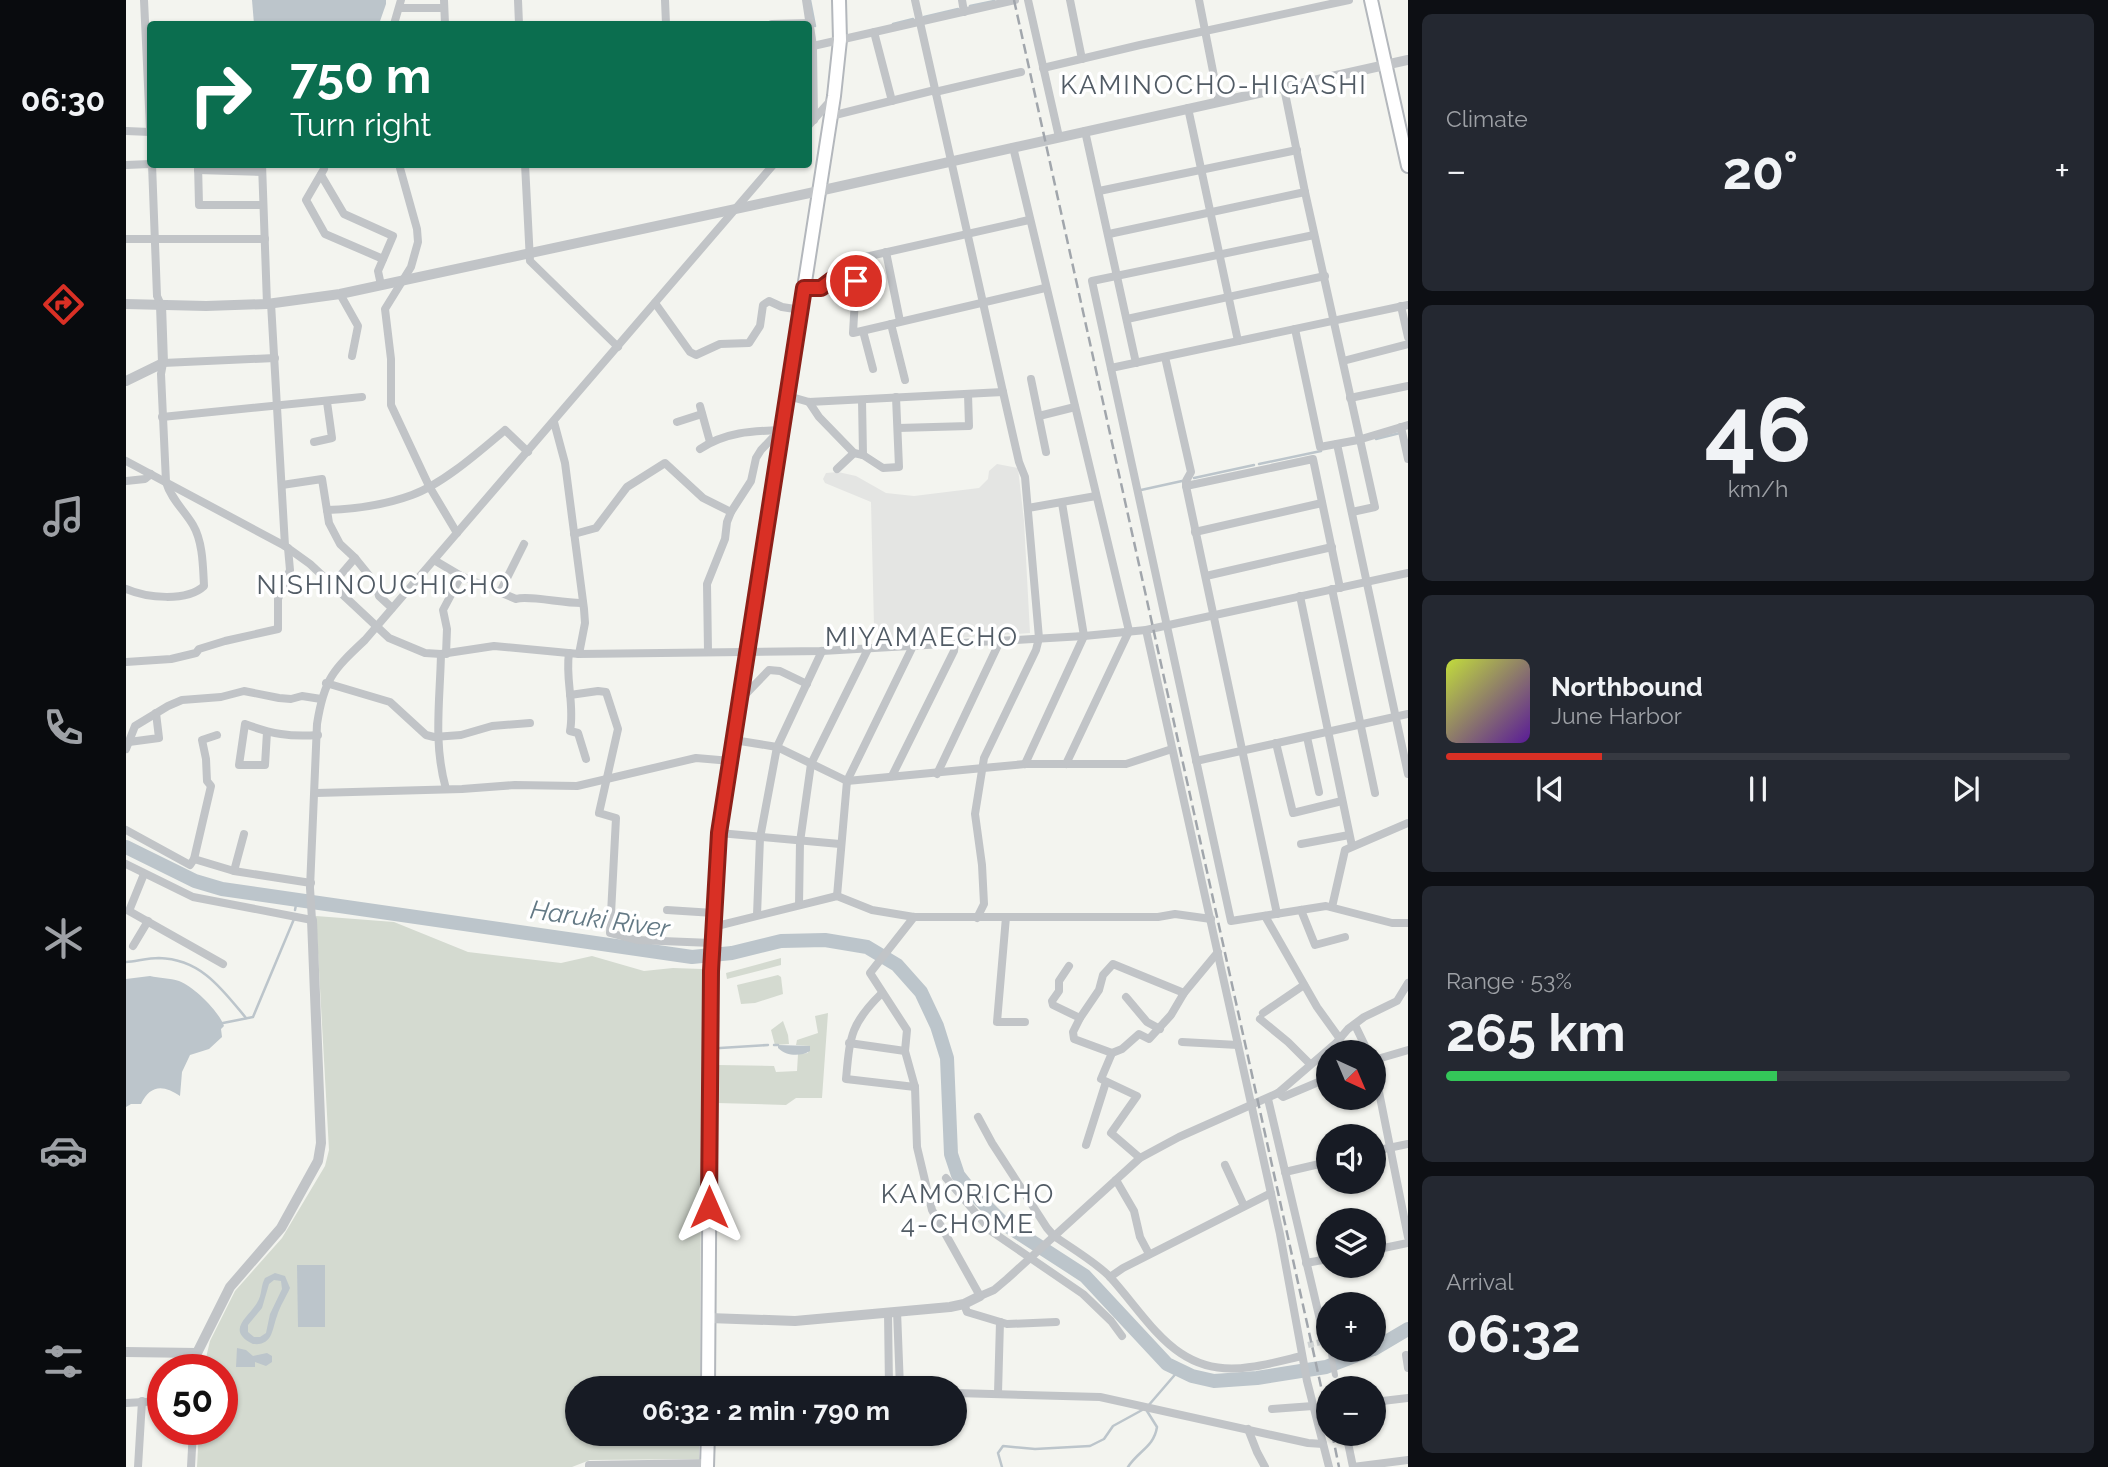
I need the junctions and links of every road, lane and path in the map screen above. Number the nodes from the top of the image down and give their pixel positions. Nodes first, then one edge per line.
1 (144, 0) edge
2 (518, 0) edge
3 (665, 0) edge
4 (806, 0) edge
5 (839, 0) edge
6 (915, 0) edge
7 (962, 0) edge
8 (1028, 0) edge
9 (1070, 0) edge
10 (1199, 0) edge
11 (1349, 0) edge
12 (1371, 0) edge
13 (1011, 1) edge
14 (400, 4) edge
15 (444, 4) edge
16 (964, 12) junction
17 (395, 21) edge
18 (519, 21) edge
19 (666, 21) edge
20 (811, 21) edge
21 (919, 22) junction
22 (1206, 31) junction
23 (874, 32) junction
24 (812, 34) edge
25 (840, 40) junction
26 (813, 46) junction
27 (1082, 59) junction
28 (1408, 60) edge
29 (147, 65) edge
30 (812, 65) edge
31 (1386, 65) junction
32 (1043, 68) junction
33 (1021, 72) dead end
34 (1284, 88) junction
35 (935, 91) junction
36 (834, 96) junction
37 (892, 101) junction
38 (1219, 102) junction
39 (1188, 108) junction
40 (831, 116) junction
41 (812, 122) edge
42 (147, 130) edge
43 (126, 131) edge
44 (1085, 131) junction
45 (1059, 137) junction
46 (1013, 147) junction
47 (1297, 149) junction
48 (951, 161) junction
49 (147, 164) edge
50 (126, 165) edge
51 (1408, 166) edge
52 (151, 168) edge
53 (198, 168) edge
54 (262, 168) edge
55 (400, 168) dead end
56 (525, 168) edge
57 (771, 168) edge
58 (1201, 169) junction
59 (819, 191) junction
60 (1099, 191) junction
61 (1306, 192) junction
62 (263, 205) junction
63 (736, 208) junction
64 (1210, 212) junction
65 (1029, 220) junction
66 (968, 233) junction
67 (1109, 234) junction
68 (1314, 235) junction
69 (126, 239) edge
70 (155, 239) junction
71 (265, 239) junction
72 (887, 252) junction
73 (528, 253) junction
74 (1219, 253) junction
75 (383, 259) junction
76 (1117, 275) junction
77 (1325, 276) junction
78 (402, 280) junction
79 (856, 281) junction
80 (381, 285) junction
81 (804, 288) junction
82 (1045, 288) junction
83 (340, 293) junction
84 (1228, 296) junction
85 (983, 302) junction
86 (655, 303) junction
87 (126, 304) edge
88 (269, 304) junction
89 (160, 305) junction
90 (1404, 305) edge
91 (801, 310) junction
92 (1127, 319) junction
93 (1335, 320) junction
94 (901, 321) junction
95 (891, 324) junction
96 (1295, 329) junction
97 (863, 331) junction
98 (1408, 337) edge
99 (1238, 341) junction
100 (1408, 344) edge
101 (618, 347) junction
102 (352, 356) dead end
103 (1165, 357) junction
104 (275, 358) junction
105 (1343, 361) junction
106 (163, 363) junction
107 (1136, 363) junction
108 (1111, 368) junction
109 (873, 369) dead end
110 (1031, 379) dead end
111 (905, 380) dead end
112 (126, 381) edge
113 (1408, 386) edge
114 (1003, 392) junction
115 (968, 394) junction
116 (788, 396) junction
117 (362, 397) dead end
118 (896, 397) junction
119 (1350, 398) junction
120 (862, 400) junction
121 (327, 402) junction
122 (809, 402) junction
123 (278, 406) junction
124 (1075, 407) junction
125 (1039, 416) junction
126 (162, 417) junction
127 (554, 422) junction
128 (677, 422) dead end
129 (1404, 426) edge
130 (898, 428) junction
131 (781, 430) junction
132 (1358, 440) junction
133 (314, 442) dead end
134 (710, 442) junction
135 (1337, 444) junction
136 (700, 449) dead end
137 (528, 452) junction
138 (1046, 452) dead end
139 (854, 453) junction
140 (863, 455) junction
141 (1408, 459) edge
142 (126, 461) edge
143 (837, 469) dead end
144 (151, 474) junction
145 (126, 481) edge
146 (166, 482) junction
147 (282, 485) junction
148 (429, 486) junction
149 (1186, 486) junction
150 (1096, 496) junction
151 (1062, 503) junction
152 (1322, 503) junction
153 (1028, 508) junction
154 (327, 510) junction
155 (731, 512) junction
156 (1352, 512) junction
157 (1195, 532) junction
158 (457, 533) junction
159 (574, 534) junction
160 (524, 544) dead end
161 (287, 547) junction
162 (1332, 547) junction
163 (355, 558) junction
164 (434, 560) junction
165 (1408, 573) edge
166 (461, 576) junction
167 (1206, 576) junction
168 (1367, 582) junction
169 (332, 585) junction
170 (1336, 588) junction
171 (126, 589) edge
172 (500, 592) junction
173 (1300, 596) junction
174 (583, 603) junction
175 (392, 608) junction
176 (1213, 615) junction
177 (376, 626) junction
178 (1166, 626) junction
179 (1146, 630) junction
180 (1129, 631) junction
181 (1084, 636) junction
182 (1039, 638) junction
183 (1000, 641) junction
184 (955, 643) junction
185 (913, 646) junction
186 (868, 649) junction
187 (708, 651) junction
188 (749, 651) junction
189 (822, 651) junction
190 (569, 653) junction
191 (443, 654) junction
192 (579, 654) junction
193 (126, 663) edge
194 (326, 683) junction
195 (807, 684) junction
196 (570, 695) junction
197 (321, 699) junction
198 (741, 699) junction
199 (156, 713) junction
200 (1408, 714) edge
201 (1396, 716) junction
202 (530, 723) dead end
203 (1362, 724) junction
204 (267, 732) junction
205 (1328, 732) junction
206 (217, 735) dead end
207 (318, 735) junction
208 (1307, 737) junction
209 (439, 738) junction
210 (734, 740) junction
211 (1276, 743) junction
212 (128, 746) edge
213 (777, 747) junction
214 (1172, 749) junction
215 (1244, 750) junction
216 (586, 759) dead end
217 (731, 761) junction
218 (1196, 761) junction
219 (811, 764) junction
220 (1025, 764) junction
221 (1066, 764) junction
222 (982, 769) junction
223 (937, 774) junction
224 (1408, 774) edge
225 (892, 776) junction
226 (607, 778) junction
227 (847, 780) junction
228 (446, 789) junction
229 (1320, 792) dead end
230 (316, 793) junction
231 (1375, 793) dead end
232 (1342, 801) junction
233 (1408, 823) edge
234 (126, 830) edge
235 (719, 833) junction
236 (244, 834) dead end
237 (1349, 835) junction
238 (760, 838) junction
239 (800, 842) junction
240 (840, 844) junction
241 (1301, 844) dead end
242 (1352, 846) junction
243 (194, 859) junction
244 (126, 864) edge
245 (234, 871) junction
246 (144, 874) junction
247 (311, 886) junction
248 (837, 897) junction
249 (129, 901) edge
250 (799, 905) junction
251 (1332, 907) junction
252 (667, 910) dead end
253 (1301, 910) junction
254 (713, 912) junction
255 (1277, 914) junction
256 (757, 915) junction
257 (1265, 916) junction
258 (914, 917) junction
259 (1006, 917) junction
260 (312, 918) junction
261 (977, 918) junction
262 (1211, 919) junction
263 (148, 921) junction
264 (1408, 923) edge
265 (713, 927) junction
266 (1345, 937) dead end
267 (712, 944) junction
268 (133, 946) dead end
269 (1218, 952) junction
270 (223, 964) dead end
271 (1069, 966) dead end
272 (1408, 983) edge
273 (1304, 985) junction
274 (882, 993) junction
275 (1184, 993) junction
276 (1126, 997) dead end
277 (1080, 1018) junction
278 (1025, 1022) dead end
279 (1355, 1024) junction
280 (1160, 1029) junction
281 (1340, 1039) junction
282 (1362, 1040) edge
283 (1182, 1042) dead end
284 (849, 1043) junction
285 (1238, 1045) junction
286 (1408, 1050) edge
287 (905, 1051) junction
288 (1112, 1053) junction
289 (1386, 1056) edge
290 (1310, 1064) junction
291 (1106, 1082) junction
292 (1316, 1084) edge
293 (915, 1087) junction
294 (1278, 1093) junction
295 (1268, 1098) junction
296 (1251, 1106) junction
297 (1383, 1110) edge
298 (978, 1117) dead end
299 (1408, 1144) edge
300 (1086, 1145) dead end
301 (1390, 1147) junction
302 (1386, 1148) edge
303 (1140, 1158) junction
304 (1316, 1165) edge
305 (1225, 1166) dead end
306 (1285, 1172) junction
307 (946, 1178) dead end
308 (1116, 1180) junction
309 (1271, 1194) junction
310 (1244, 1206) junction
311 (1053, 1237) junction
312 (1408, 1237) edge
313 (1408, 1243) edge
314 (1386, 1248) edge
315 (1149, 1254) junction
316 (1030, 1257) junction
317 (1316, 1261) edge
318 (1306, 1263) junction
319 (1110, 1277) junction
320 (980, 1296) junction
321 (964, 1304) junction
322 (1316, 1306) edge
323 (892, 1312) junction
324 (709, 1318) junction
325 (999, 1322) junction
326 (1056, 1322) dead end
327 (1122, 1336) dead end
328 (126, 1352) edge
329 (197, 1353) joint
330 (1406, 1355) dead end
331 (1303, 1358) junction
332 (1331, 1362) edge
333 (1408, 1368) edge
334 (1335, 1375) dead end
335 (708, 1376) edge
336 (889, 1376) edge
337 (899, 1376) edge
338 (967, 1393) edge
339 (998, 1393) junction
340 (1408, 1398) edge
341 (142, 1401) junction
342 (147, 1401) edge
343 (1386, 1401) edge
344 (126, 1403) edge
345 (1313, 1406) junction
346 (1272, 1409) dead end
347 (1316, 1416) edge
348 (1248, 1429) junction
349 (1316, 1444) edge
350 (192, 1445) edge
351 (708, 1446) edge
352 (1324, 1446) edge
353 (1349, 1446) edge
354 (1408, 1460) edge
355 (707, 1465) edge
356 (138, 1467) edge
357 (191, 1467) edge
358 (589, 1467) edge
359 (1265, 1467) edge
360 (1329, 1467) edge
361 (1353, 1467) edge

1 - 29 street
2 - 18 street
3 - 19 street
4 - 20 street
5 - 25 main road
6 - 21 street
7 - 16 street
8 - 32 street
9 - 27 street
10 - 22 street
11 - 22 street
12 - 31 main road
13 - 16 street
14 - 15 street
14 - 17 street
16 - 21 street
21 - 23 street
21 - 35 street
22 - 27 street
22 - 38 street
23 - 25 street
23 - 37 street
24 - 26 street
25 - 26 street
25 - 36 main road
26 - 30 street
27 - 32 street
28 - 31 street
31 - 34 street
31 - 51 main road
32 - 45 street
33 - 35 street
34 - 38 street
34 - 47 street
35 - 37 street
35 - 48 street
36 - 40 main road
36 - 41 street
37 - 40 street
38 - 39 street
39 - 44 street
39 - 58 street
40 - 59 main road
42 - 43 street
44 - 45 street
44 - 60 street
45 - 46 street
46 - 48 street
46 - 65 street
47 - 58 street
47 - 61 street
48 - 59 street
48 - 66 street
49 - 50 street
52 - 70 street
53 - 62 street
54 - 62 street
55 - 78 street
56 - 73 street
57 - 63 street
58 - 60 street
58 - 64 street
59 - 63 street
59 - 81 main road
60 - 67 street
61 - 64 street
61 - 68 street
62 - 71 street
63 - 73 street
63 - 86 street
64 - 67 street
64 - 74 street
65 - 66 street
65 - 82 street
66 - 72 street
66 - 85 street
67 - 76 street
68 - 74 street
68 - 77 street
69 - 70 street
70 - 71 street
70 - 89 street
71 - 88 street
72 - 79 street
72 - 94 street
73 - 78 street
73 - 101 street
74 - 76 street
74 - 84 street
75 - 75 street
75 - 80 street
76 - 92 street
76 - 108 street
77 - 84 street
77 - 93 street
78 - 80 street
78 - 148 street
79 - 81 street
79 - 97 street
80 - 83 street
81 - 91 main road
82 - 85 street
82 - 124 street
83 - 88 street
83 - 102 street
84 - 92 street
84 - 99 street
85 - 94 street
85 - 114 street
86 - 91 street
86 - 101 street
87 - 89 street
88 - 89 street
88 - 104 street
89 - 106 street
90 - 93 street
90 - 98 street
91 - 116 main road
92 - 107 street
93 - 96 street
93 - 105 street
94 - 95 street
95 - 97 street
95 - 111 street
96 - 99 street
96 - 135 street
97 - 109 street
99 - 103 street
100 - 105 street
101 - 127 street
103 - 107 street
103 - 149 street
104 - 106 street
104 - 123 street
105 - 119 street
106 - 112 street
106 - 126 street
107 - 108 street
108 - 178 street
110 - 125 street
113 - 119 street
114 - 115 street
114 - 153 street
115 - 118 street
115 - 130 street
116 - 122 street
116 - 131 main road
117 - 121 street
118 - 120 street
118 - 130 street
119 - 132 street
120 - 122 street
120 - 140 street
121 - 123 street
121 - 133 street
122 - 139 street
123 - 126 street
123 - 147 street
124 - 125 street
124 - 150 street
125 - 138 street
126 - 146 street
127 - 137 street
127 - 159 street
128 - 134 street
129 - 132 street
129 - 141 street
130 - 140 street
131 - 134 street
131 - 155 street
131 - 188 main road
132 - 135 street
132 - 156 street
134 - 136 street
135 - 156 street
137 - 148 street
137 - 158 street
139 - 140 street
139 - 143 street
142 - 144 street
144 - 145 street
144 - 146 street
146 - 161 street
146 - 171 street
147 - 154 street
147 - 161 street
148 - 154 street
148 - 158 street
149 - 152 street
149 - 157 street
150 - 151 street
150 - 180 street
151 - 153 street
151 - 181 street
152 - 157 street
152 - 162 street
153 - 182 street
154 - 163 street
155 - 159 street
155 - 187 street
156 - 168 street
157 - 167 street
158 - 164 street
159 - 174 street
160 - 172 street
161 - 169 street
161 - 193 street
162 - 167 street
162 - 170 street
163 - 169 street
163 - 175 street
164 - 166 street
164 - 175 street
165 - 168 street
166 - 172 street
166 - 191 street
167 - 176 street
168 - 170 street
168 - 201 street
169 - 177 street
170 - 173 street
170 - 203 street
172 - 174 street
173 - 176 street
173 - 205 street
174 - 192 street
175 - 177 street
176 - 178 street
176 - 215 street
177 - 191 street
177 - 194 street
178 - 179 street
178 - 218 street
179 - 180 street
179 - 214 street
180 - 181 street
180 - 221 street
181 - 182 street
181 - 220 street
182 - 183 street
182 - 222 street
183 - 184 street
183 - 223 street
184 - 185 street
184 - 225 street
185 - 186 street
185 - 227 street
186 - 189 street
186 - 219 street
187 - 188 street
187 - 192 street
188 - 189 street
188 - 198 main road
189 - 195 street
190 - 191 street
190 - 192 street
190 - 196 street
191 - 209 street
194 - 197 street
194 - 209 street
195 - 198 street
195 - 213 street
196 - 216 street
196 - 226 street
197 - 199 street
197 - 207 street
198 - 210 main road
199 - 212 street
199 - 212 street
200 - 201 street
201 - 203 street
201 - 224 street
202 - 209 street
203 - 205 street
203 - 231 street
204 - 204 street
204 - 207 street
205 - 208 street
205 - 232 street
206 - 243 street
207 - 230 street
208 - 211 street
208 - 229 street
209 - 228 street
210 - 213 street
210 - 217 main road
211 - 215 street
211 - 232 street
213 - 219 street
213 - 238 street
214 - 221 street
214 - 262 street
215 - 218 street
215 - 255 street
217 - 226 street
217 - 235 main road
218 - 257 street
219 - 227 street
219 - 239 street
220 - 221 street
220 - 222 street
222 - 223 street
222 - 261 street
223 - 225 street
225 - 227 street
226 - 228 street
226 - 267 street
227 - 240 street
228 - 230 street
230 - 247 street
232 - 237 street
233 - 242 street
234 - 243 street
235 - 238 street
235 - 254 main road
236 - 245 street
237 - 241 street
237 - 242 street
238 - 239 street
238 - 256 street
239 - 240 street
239 - 250 street
240 - 248 street
242 - 251 street
243 - 245 street
244 - 246 street
245 - 247 street
246 - 249 street
246 - 260 street
247 - 260 street
248 - 250 street
248 - 258 street
249 - 263 street
250 - 256 street
251 - 253 street
251 - 264 street
252 - 254 street
253 - 255 street
253 - 266 street
254 - 265 main road
255 - 257 street
256 - 265 street
257 - 273 street
258 - 261 street
258 - 274 street
259 - 261 street
259 - 262 street
259 - 278 street
260 - 329 street
262 - 269 street
263 - 268 street
263 - 270 street
265 - 267 main road
267 - 324 main road
269 - 275 street
269 - 285 street
271 - 277 street
272 - 279 street
273 - 281 street
273 - 290 street
274 - 284 street
274 - 287 street
275 - 277 street
275 - 280 street
276 - 280 street
277 - 288 street
279 - 281 street
279 - 282 street
280 - 288 street
281 - 290 street
283 - 285 street
284 - 287 street
284 - 293 street
285 - 296 street
286 - 289 street
287 - 293 street
288 - 291 street
290 - 294 street
291 - 300 street
291 - 303 street
292 - 294 street
293 - 320 street
294 - 295 street
295 - 296 street
295 - 306 street
296 - 303 street
296 - 309 street
297 - 301 street
298 - 311 street
299 - 301 street
301 - 302 street
301 - 312 street
303 - 308 street
304 - 306 street
305 - 310 street
306 - 318 street
307 - 316 street
308 - 311 street
308 - 315 street
309 - 310 street
309 - 331 street
310 - 315 street
311 - 316 street
311 - 319 street
313 - 314 street
315 - 319 street
316 - 320 street
316 - 327 street
317 - 318 street
318 - 322 street
319 - 331 street
320 - 321 street
321 - 323 street
321 - 325 street
323 - 324 street
323 - 336 street
323 - 337 street
324 - 335 main road
325 - 326 street
325 - 339 street
328 - 329 street
330 - 333 street
331 - 345 street
332 - 334 street
338 - 339 street
339 - 348 street
340 - 343 street
341 - 342 street
341 - 344 street
341 - 356 street
345 - 346 street
345 - 347 street
348 - 349 street
348 - 359 street
350 - 357 street
351 - 355 main road
352 - 360 street
353 - 361 street
354 - 361 street
355 - 358 street

